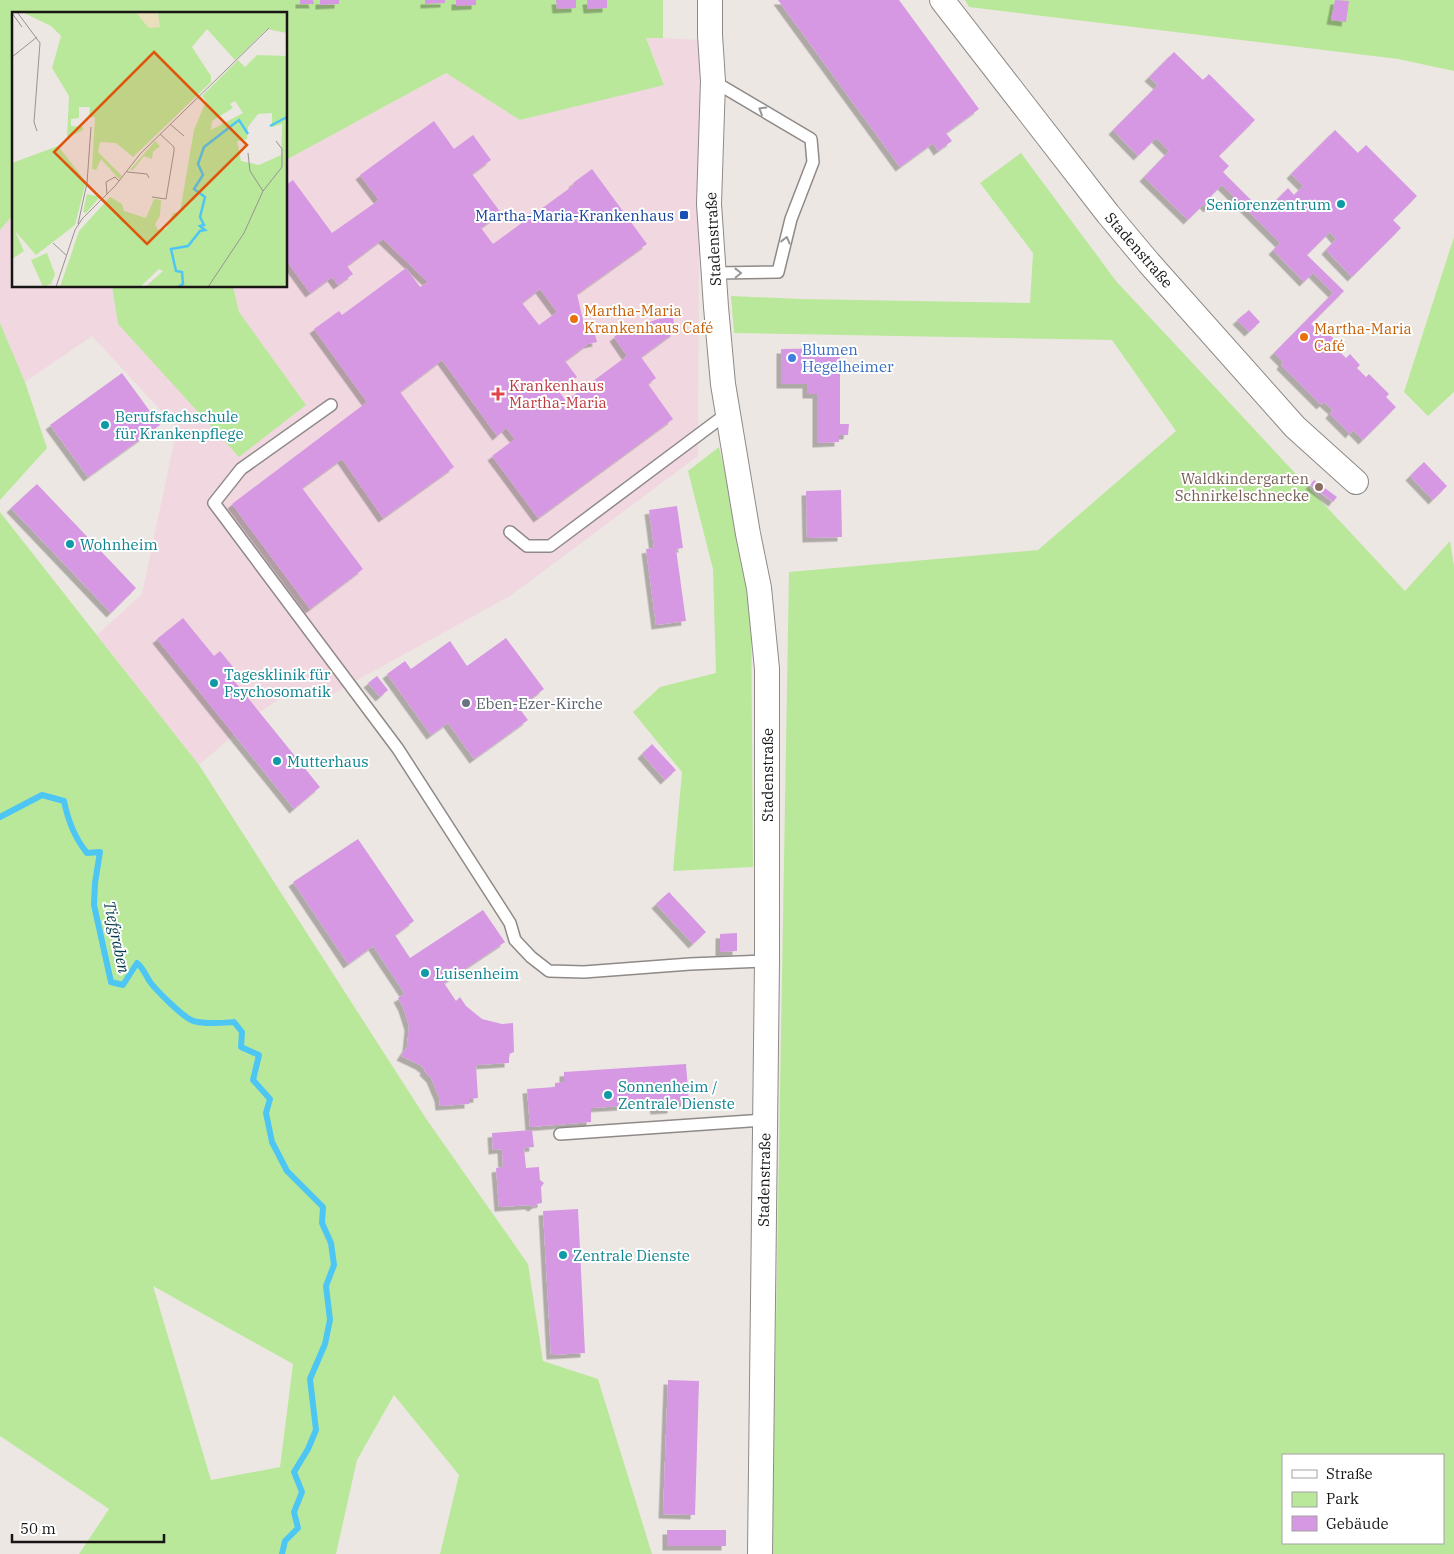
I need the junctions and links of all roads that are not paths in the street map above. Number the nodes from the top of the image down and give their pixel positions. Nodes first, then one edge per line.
1 (710, 0) edge
2 (942, 0) edge
3 (712, 80) junction
4 (715, 273) junction
5 (331, 405) dead end
6 (729, 412) junction
7 (1356, 482) dead end
8 (510, 532) dead end
9 (766, 961) junction
10 (765, 1120) junction
11 (560, 1134) dead end
12 (760, 1554) edge

1 - 3 street, Stadenstraße
2 - 7 street, Stadenstraße
3 - 4 street, Stadenstraße
4 -> 3 lane
4 - 6 street, Stadenstraße
5 - 9 lane
6 - 8 lane
6 - 9 street, Stadenstraße
9 - 10 street, Stadenstraße
10 - 11 lane
10 - 12 street, Stadenstraße

